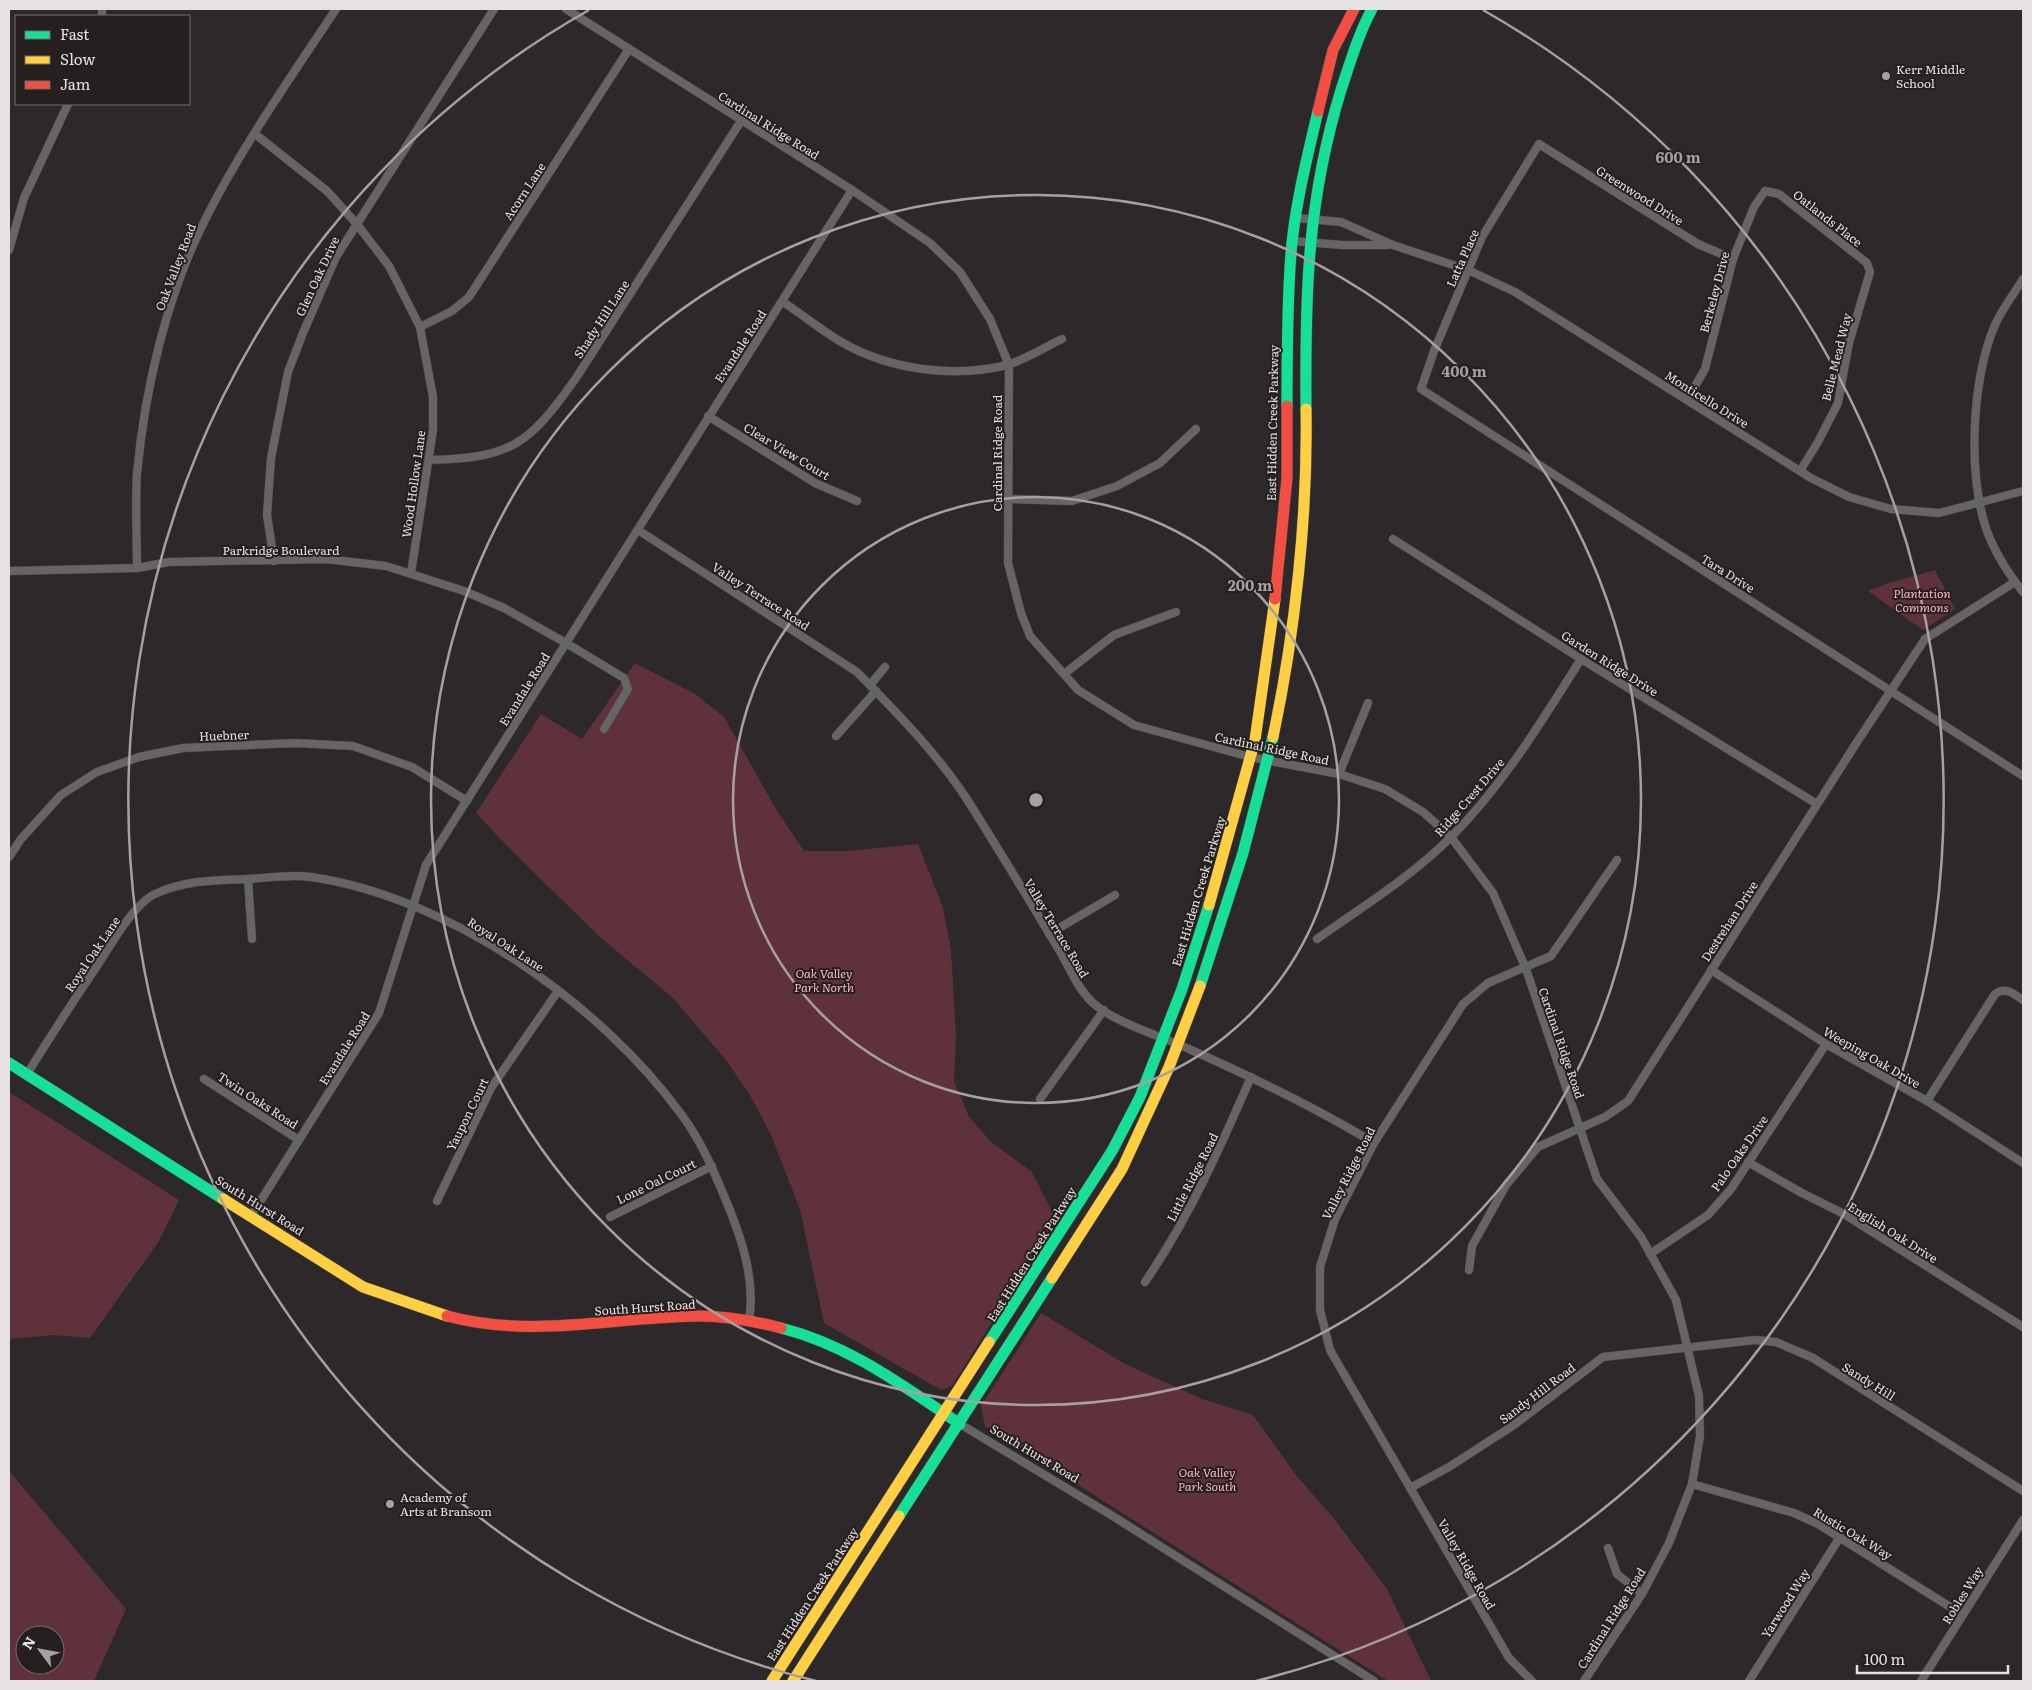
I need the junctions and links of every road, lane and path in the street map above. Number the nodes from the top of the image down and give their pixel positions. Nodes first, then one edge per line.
1 (336, 9) edge
2 (494, 9) edge
3 (566, 9) edge
4 (1354, 9) edge
5 (1372, 9) edge
6 (628, 49) junction
7 (68, 105) edge
8 (741, 121) junction
9 (255, 134) junction
10 (1539, 144) joint
11 (852, 190) junction
12 (1765, 191) joint
13 (1296, 218) junction
14 (1313, 219) junction
15 (356, 223) junction
16 (1292, 241) junction
17 (1310, 242) junction
18 (1393, 245) junction
19 (9, 250) edge
20 (1733, 259) junction
21 (1468, 270) junction
22 (1870, 272) joint
23 (2023, 279) edge
24 (783, 302) junction
25 (420, 327) junction
26 (1062, 339) dead end
27 (1009, 365) junction
28 (1421, 388) joint
29 (1687, 400) junction
30 (708, 416) junction
31 (1196, 429) dead end
32 (430, 460) junction
33 (1800, 471) junction
34 (2023, 492) edge
35 (1007, 499) junction
36 (857, 501) dead end
37 (1980, 504) junction
38 (638, 530) junction
39 (1393, 538) dead end
40 (274, 561) junction
41 (137, 568) junction
42 (9, 571) edge
43 (411, 572) junction
44 (2015, 582) junction
45 (2023, 592) edge
46 (1176, 612) dead end
47 (566, 643) junction
48 (1582, 659) junction
49 (885, 667) dead end
50 (1064, 674) junction
51 (870, 685) junction
52 (1891, 690) junction
53 (876, 691) junction
54 (1368, 703) dead end
55 (604, 729) dead end
56 (836, 736) dead end
57 (1250, 757) junction
58 (1266, 760) junction
59 (1340, 774) junction
60 (2023, 776) edge
61 (466, 801) junction
62 (1817, 804) junction
63 (1451, 838) junction
64 (9, 857) edge
65 (1617, 860) dead end
66 (248, 879) junction
67 (1115, 895) dead end
68 (413, 905) junction
69 (1049, 934) junction
70 (252, 939) dead end
71 (1317, 939) dead end
72 (1526, 969) junction
73 (1711, 970) junction
74 (558, 991) junction
75 (2023, 1000) edge
76 (1104, 1010) junction
77 (1163, 1038) junction
78 (1178, 1044) junction
79 (1826, 1044) junction
80 (9, 1063) edge
81 (27, 1074) junction
82 (1252, 1077) junction
83 (204, 1078) dead end
84 (1040, 1098) dead end
85 (1927, 1101) junction
86 (1579, 1128) junction
87 (299, 1140) junction
88 (1374, 1143) junction
89 (1748, 1162) junction
90 (2023, 1163) edge
91 (712, 1166) junction
92 (437, 1201) dead end
93 (251, 1216) junction
94 (610, 1216) dead end
95 (1650, 1254) junction
96 (1469, 1270) dead end
97 (1145, 1282) dead end
98 (749, 1320) junction
99 (2023, 1327) edge
100 (1688, 1347) junction
101 (945, 1414) junction
102 (960, 1424) junction
103 (1692, 1484) junction
104 (1410, 1488) junction
105 (2023, 1491) edge
106 (2023, 1520) edge
107 (1840, 1537) junction
108 (1608, 1548) dead end
109 (1642, 1594) junction
110 (1963, 1615) junction
111 (772, 1681) edge
112 (793, 1681) edge
113 (1374, 1681) edge
114 (1532, 1681) edge
115 (1584, 1681) edge
116 (1749, 1681) edge
117 (1921, 1681) edge

1 - 9 street, Oak Valley Road
2 - 15 street, Glen Oak Drive
3 - 6 street, Cardinal Ridge Road
4 - 13 main road, East Hidden Creek Parkway
5 - 14 main road
6 - 8 street, Cardinal Ridge Road
6 - 25 street, Acorn Lane
7 - 19 street
8 - 11 street, Cardinal Ridge Road
8 - 32 street, Shady Hill Lane
9 - 15 street, Wood Hollow Lane
9 - 41 street, Oak Valley Road
10 - 20 street, Greenwood Drive
10 - 21 street, Latta Place
11 - 24 street, Evandale Road
11 - 27 street, Cardinal Ridge Road
12 - 20 street, Berkeley Drive
12 - 22 street, Oatlands Place
13 - 14 street, Monticello Drive
13 - 16 main road, East Hidden Creek Parkway
14 - 17 main road
14 - 18 street, Monticello Drive
15 - 25 street, Wood Hollow Lane
15 - 40 street, Glen Oak Drive
16 - 17 street, Monticello Drive
16 - 57 main road, East Hidden Creek Parkway
17 - 18 street, Monticello Drive
17 - 58 main road
18 - 21 street, Monticello Drive
20 - 29 street, Berkeley Drive
21 - 28 street, Latta Place
21 - 29 street, Monticello Drive
22 - 33 street, Belle Mead Way
23 - 37 street
24 - 27 street
24 - 30 street, Evandale Road
25 - 32 street, Wood Hollow Lane
26 - 27 street
27 - 35 street, Cardinal Ridge Road
28 - 52 street, Tara Drive
29 - 33 street, Monticello Drive
30 - 36 street, Clear View Court
30 - 38 street, Evandale Road
31 - 35 street
32 - 43 street, Wood Hollow Lane
33 - 37 street, Monticello Drive
34 - 37 street, Monticello Drive
35 - 50 street, Cardinal Ridge Road
37 - 44 street
38 - 47 street, Evandale Road
38 - 51 street, Valley Terrace Road
39 - 48 street, Garden Ridge Drive
40 - 41 street, Parkridge Boulevard
40 - 43 street, Parkridge Boulevard
41 - 42 street, Parkridge Boulevard
43 - 47 street, Parkridge Boulevard
44 - 45 street
44 - 52 street, Destrehan Drive
46 - 50 street
47 - 55 street, Parkridge Boulevard
47 - 61 street, Evandale Road
48 - 62 street, Garden Ridge Drive
48 - 63 street, Ridge Crest Drive
49 - 51 street
50 - 57 street, Cardinal Ridge Road
51 - 53 street, Valley Terrace Road
52 - 60 street, Tara Drive
52 - 62 street, Destrehan Drive
53 - 56 street
53 - 69 street, Valley Terrace Road
54 - 59 street
57 - 58 street, Cardinal Ridge Road
57 - 77 main road, East Hidden Creek Parkway
58 - 59 street, Cardinal Ridge Road
58 - 78 main road
59 - 63 street, Cardinal Ridge Road
61 - 64 street, Huebner
61 - 68 street, Evandale Road
62 - 73 street, Destrehan Drive
63 - 71 street, Ridge Crest Drive
63 - 72 street, Cardinal Ridge Road
65 - 72 street, Valley Ridge Road
66 - 68 street, Royal Oak Lane
66 - 70 street
66 - 81 street, Royal Oak Lane
67 - 69 street
68 - 74 street, Royal Oak Lane
68 - 87 street, Evandale Road
69 - 76 street, Valley Terrace Road
72 - 86 street, Cardinal Ridge Road
72 - 88 street, Valley Ridge Road
73 - 79 street, Weeping Oak Drive
73 - 86 street, Destrehan Drive
74 - 91 street, Royal Oak Lane
74 - 92 street, Yaupon Court
75 - 85 street
76 - 77 street, Valley Terrace Road
76 - 84 street
77 - 78 street, Valley Terrace Road
77 - 101 main road, East Hidden Creek Parkway
78 - 82 street, Valley Terrace Road
78 - 102 main road
79 - 85 street, Weeping Oak Drive
79 - 89 street, Palo Oaks Drive
80 - 81 main road, South Hurst Road
81 - 93 main road, South Hurst Road
82 - 88 street, Valley Terrace Road
82 - 97 street, Little Ridge Road
83 - 87 street, Twin Oaks Road
85 - 90 street, Weeping Oak Drive
86 - 95 street, Cardinal Ridge Road
86 - 96 street, Destrehan Drive
87 - 93 street, Evandale Road
88 - 104 street, Valley Ridge Road
89 - 95 street, Palo Oaks Drive
89 - 99 street, English Oak Drive
91 - 94 street, Lone Oal Court
91 - 98 street, Royal Oak Lane
93 - 98 main road, South Hurst Road
95 - 100 street, Cardinal Ridge Road
98 - 101 main road, South Hurst Road
100 - 103 street, Cardinal Ridge Road
100 - 104 street, Sandy Hill Road
100 - 105 street, Sandy Hill
101 - 102 main road, South Hurst Road
101 - 111 main road, East Hidden Creek Parkway
102 - 112 main road
102 - 113 street, South Hurst Road
103 - 107 street, Rustic Oak Way
103 - 109 street, Cardinal Ridge Road
104 - 114 street, Valley Ridge Road
106 - 110 street, Robles Way
107 - 110 street, Rustic Oak Way
107 - 116 street, Yarwood Way
108 - 109 street
109 - 115 street, Cardinal Ridge Road
110 - 117 street, Robles Way

